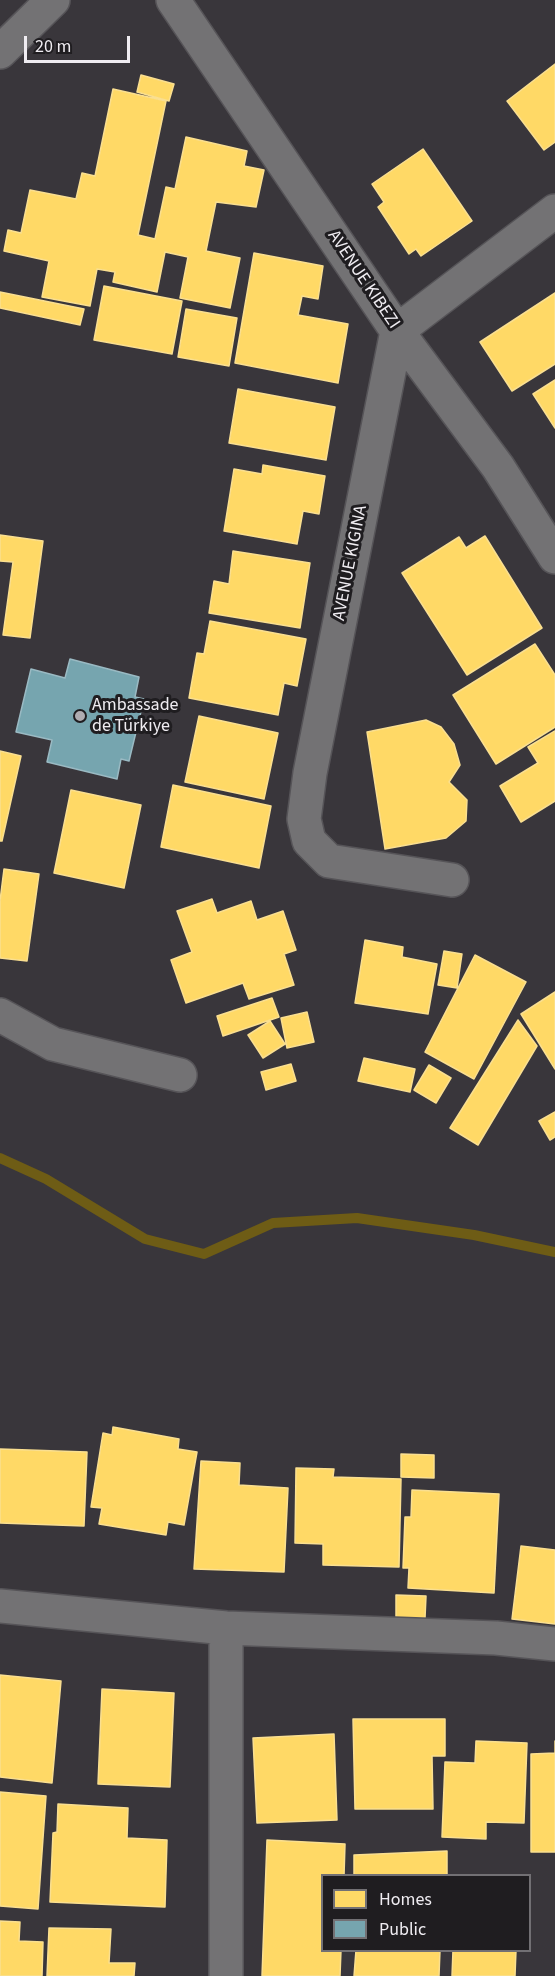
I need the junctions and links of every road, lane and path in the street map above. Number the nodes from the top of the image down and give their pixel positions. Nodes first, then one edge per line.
1 (53, 0) edge
2 (173, 0) edge
3 (0, 52) edge
4 (555, 211) edge
5 (397, 331) junction
6 (555, 557) edge
7 (452, 880) dead end
8 (0, 1015) edge
9 (180, 1075) dead end
10 (0, 1606) edge
11 (226, 1628) junction
12 (555, 1644) edge
13 (226, 1976) edge

1 - 3 street
2 - 5 street, AVENUE KIBEZI
4 - 5 street
5 - 6 street, AVENUE KIBEZI
5 - 7 street, AVENUE KIGINA
8 - 9 street
10 - 11 street
11 - 12 street
11 - 13 street

